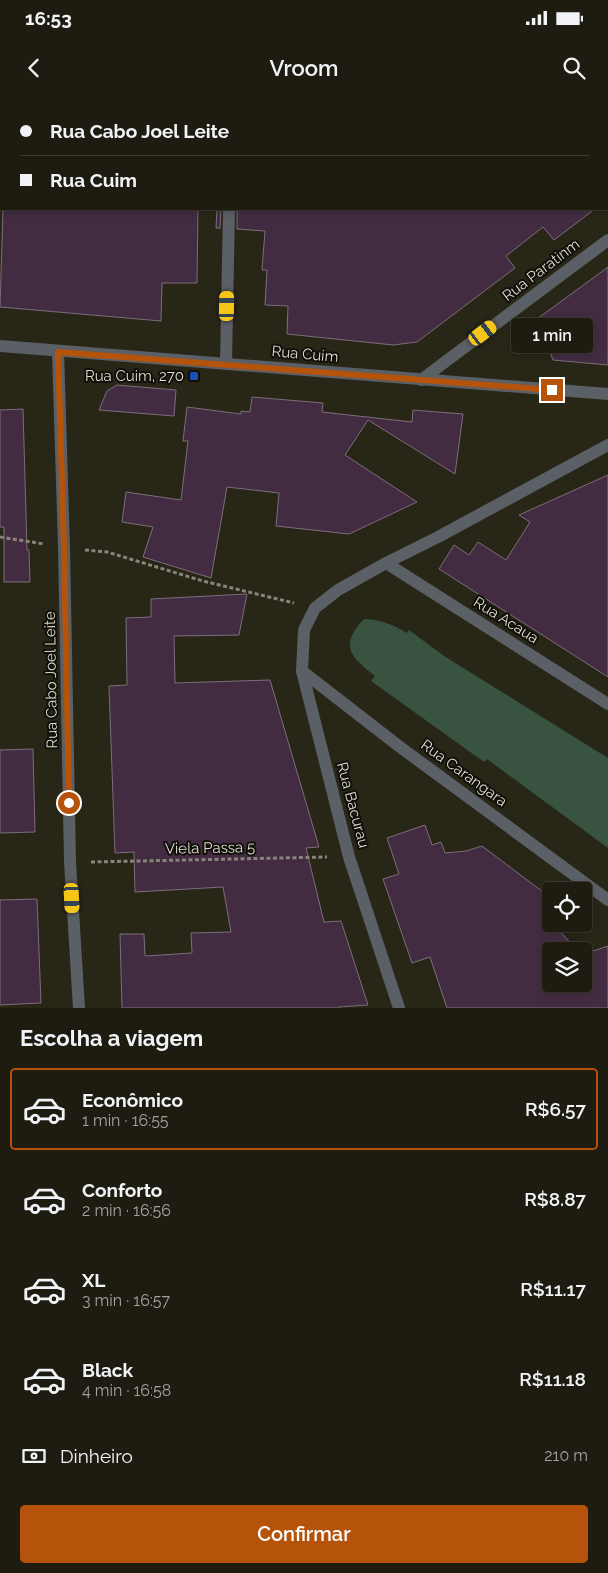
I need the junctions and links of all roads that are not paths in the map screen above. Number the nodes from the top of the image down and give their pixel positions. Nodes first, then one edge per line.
1 (229, 210) edge
2 (608, 240) edge
3 (0, 346) edge
4 (58, 352) junction
5 (226, 364) junction
6 (421, 380) junction
7 (608, 394) edge
8 (608, 445) edge
9 (386, 563) junction
10 (302, 671) junction
11 (608, 704) edge
12 (608, 900) edge
13 (78, 1008) edge
14 (398, 1008) edge

1 - 5 street
2 - 6 street, Rua Paratinm
3 - 4 street, Rua Cuim
4 - 5 street, Rua Cuim
4 - 13 street, Rua Cabo Joel Leite
5 - 6 street, Rua Cuim
6 - 7 street, Rua Cuim
8 - 9 street
9 - 10 street, Rua Bacurau
9 - 11 street, Rua Acaua
10 - 12 street, Rua Carangara
10 - 14 street, Rua Bacurau

